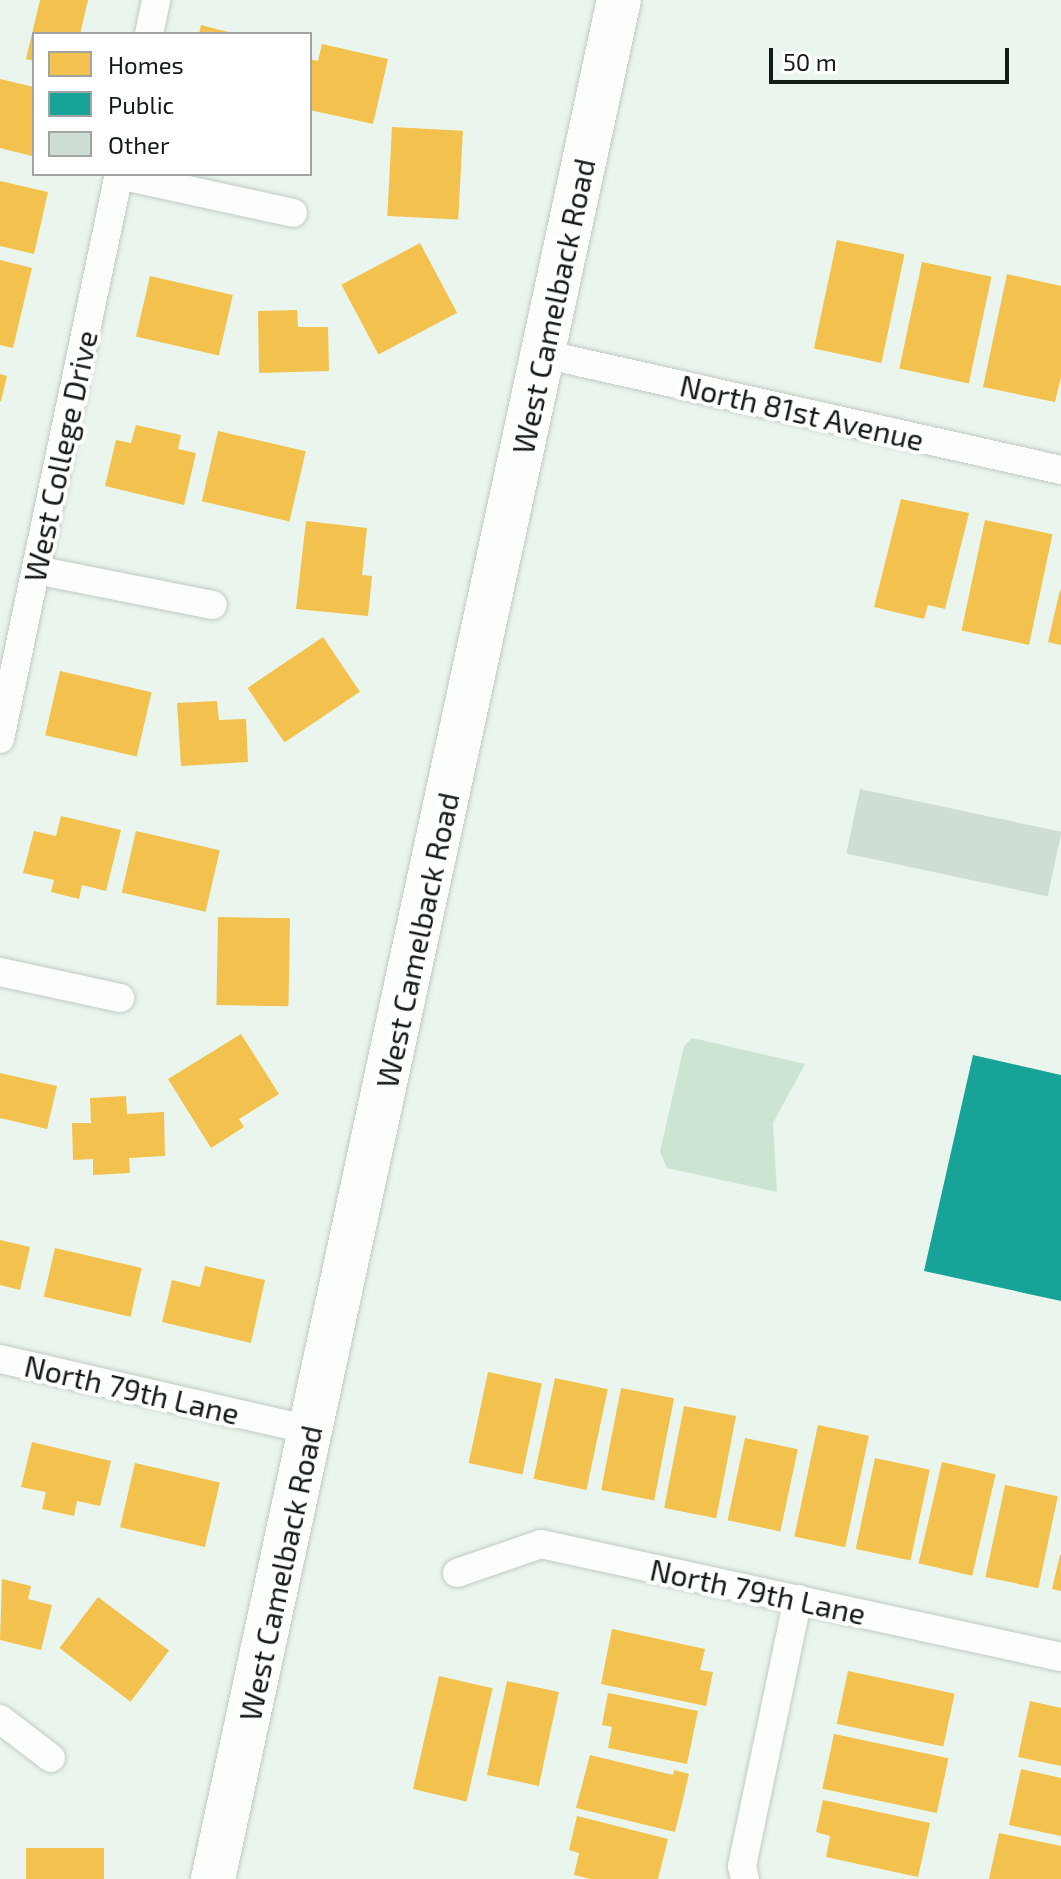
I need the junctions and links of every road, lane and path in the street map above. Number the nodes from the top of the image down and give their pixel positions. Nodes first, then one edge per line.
1 (156, 0) edge
2 (619, 0) edge
3 (149, 32) edge
4 (119, 176) edge
5 (124, 176) edge
6 (293, 213) dead end
7 (543, 354) junction
8 (1061, 470) edge
9 (36, 570) junction
10 (213, 605) dead end
11 (0, 739) edge
12 (0, 972) edge
13 (120, 998) dead end
14 (0, 1359) edge
15 (311, 1430) junction
16 (457, 1573) dead end
17 (798, 1599) junction
18 (1061, 1657) edge
19 (0, 1719) edge
20 (51, 1758) dead end
21 (213, 1879) edge
22 (745, 1879) edge

1 - 3 street
2 - 7 main road, West Camelback Road
4 - 9 street, West College Drive
5 - 6 street
7 - 8 street, North 81st Avenue
7 - 15 main road, West Camelback Road
9 - 10 street
9 - 11 street, West College Drive
12 - 13 street
14 - 15 street, North 79th Lane
15 - 21 main road, West Camelback Road
16 - 17 street, North 79th Lane
17 - 18 street, North 79th Lane
17 - 22 street
19 - 20 street

